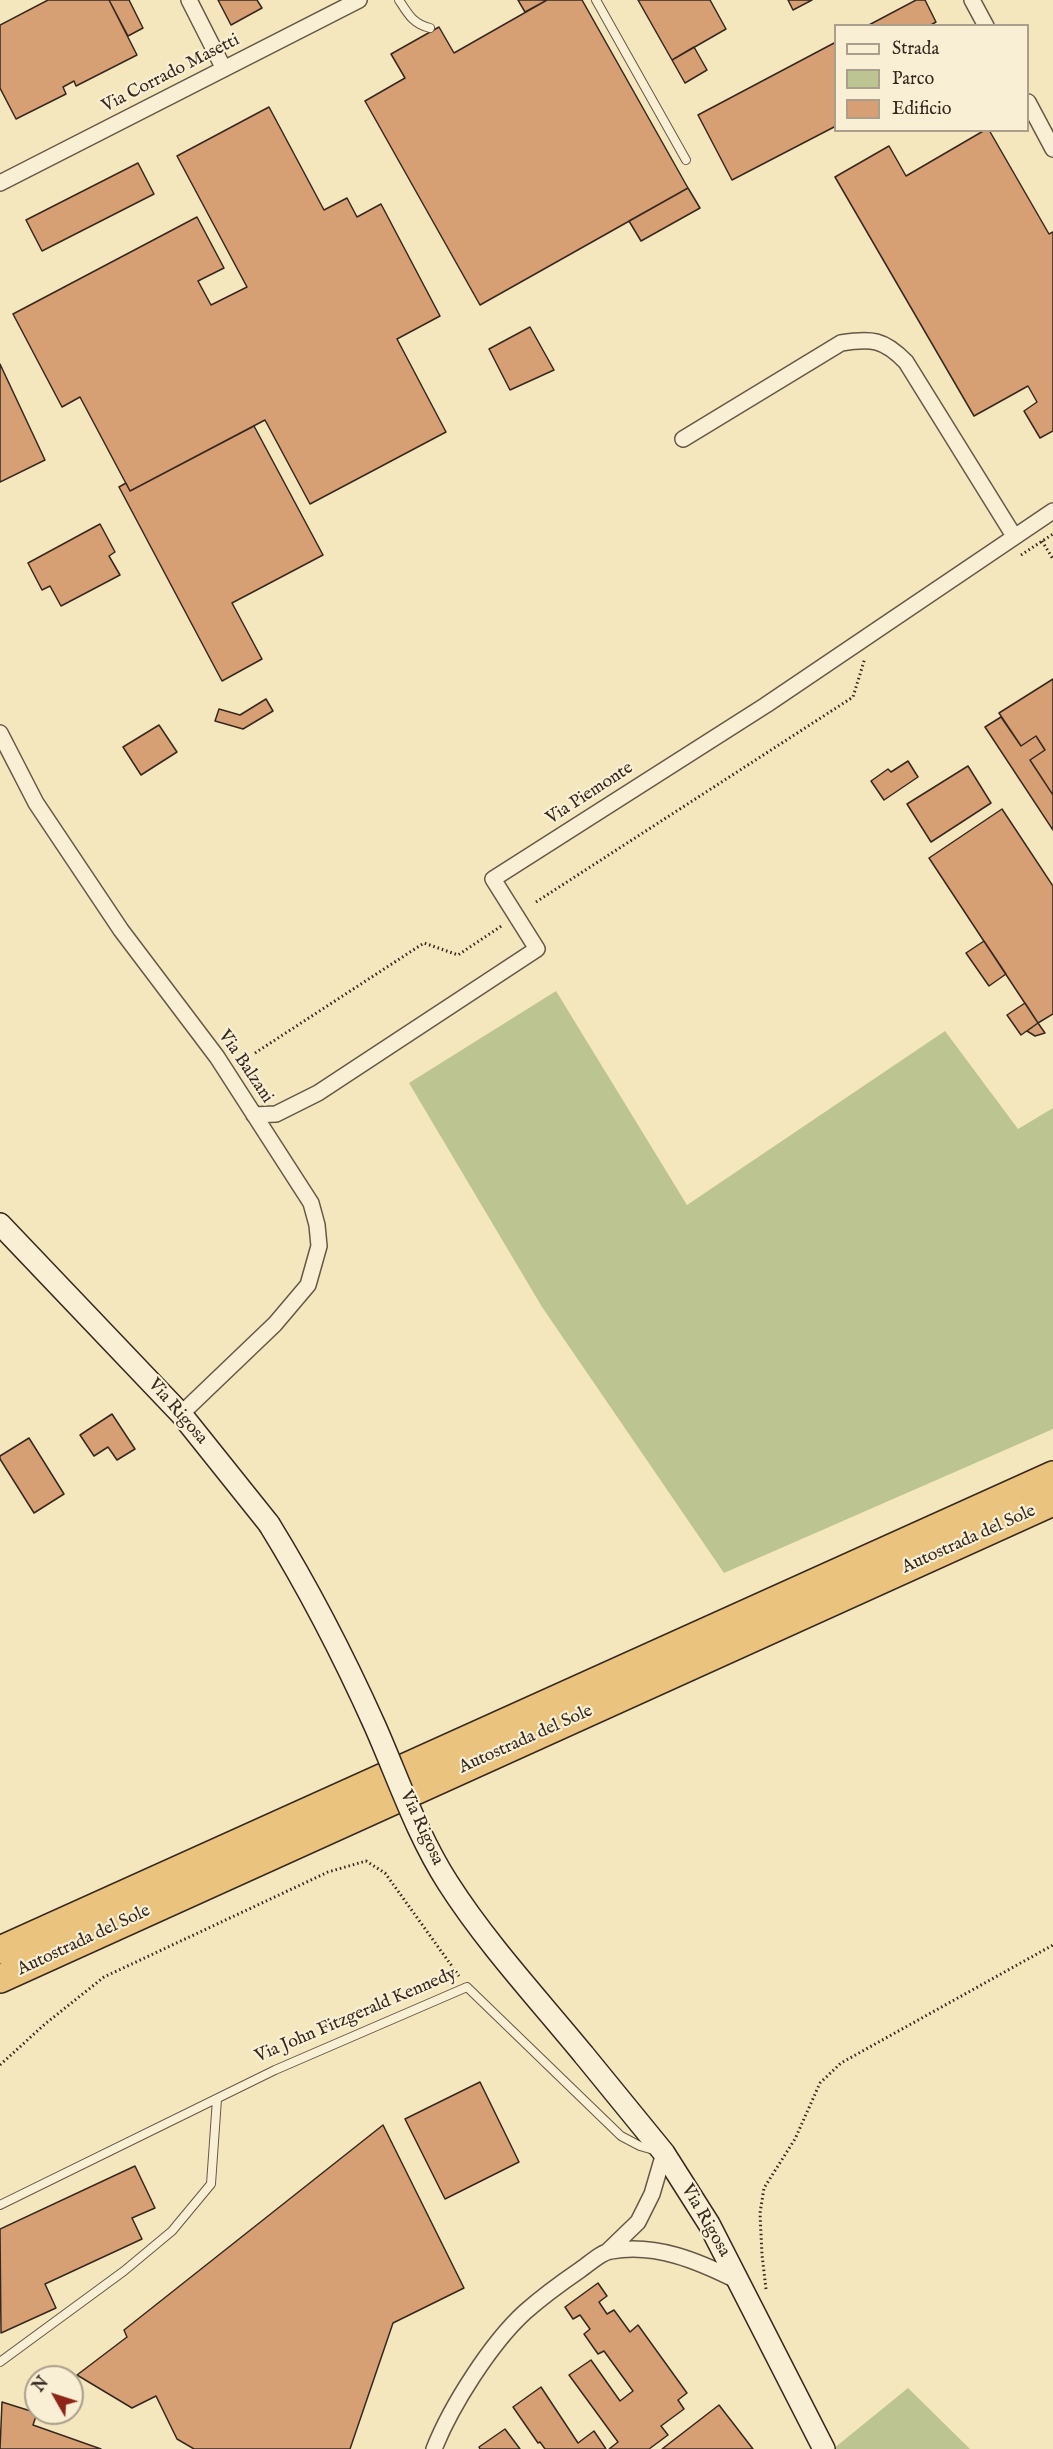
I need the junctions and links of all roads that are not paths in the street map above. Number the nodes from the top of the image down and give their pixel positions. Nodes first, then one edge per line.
1 (189, 0) edge
2 (359, 0) edge
3 (399, 0) edge
4 (596, 0) edge
5 (972, 0) edge
6 (985, 24) edge
7 (430, 28) dead end
8 (224, 69) junction
9 (1029, 104) edge
10 (1053, 149) edge
11 (686, 160) dead end
12 (0, 183) edge
13 (683, 439) dead end
14 (1053, 511) edge
15 (1014, 536) junction
16 (0, 733) edge
17 (254, 1115) junction
18 (0, 1224) edge
19 (181, 1414) junction
20 (1053, 1475) edge
21 (1053, 1502) edge
22 (0, 1950) edge
23 (0, 1979) edge
24 (217, 2098) junction
25 (664, 2153) junction
26 (0, 2205) edge
27 (608, 2251) junction
28 (738, 2281) junction
29 (0, 2362) edge
30 (434, 2449) edge
31 (824, 2449) edge

1 - 8 street
2 - 8 street, Via Corrado Masetti
3 - 7 lane
4 - 11 lane
5 - 6 street
8 - 12 street, Via Corrado Masetti
9 - 10 street
13 - 15 street
14 - 15 street, Via Piemonte
15 - 17 street, Via Piemonte
16 - 17 street, Via Balzani
17 - 19 street, Via Balzani
18 - 19 main road, Via Rigosa
19 - 25 main road, Via Rigosa, bridge
20 - 22 highway, Autostrada del Sole
21 - 23 highway, Autostrada del Sole
24 - 25 lane, Via John Fitzgerald Kennedy
24 - 26 lane, Via John Fitzgerald Kennedy
24 - 29 lane
25 - 27 street
25 - 28 main road, Via Rigosa
27 - 28 street
27 - 30 street
28 - 31 main road, Via Rigosa

